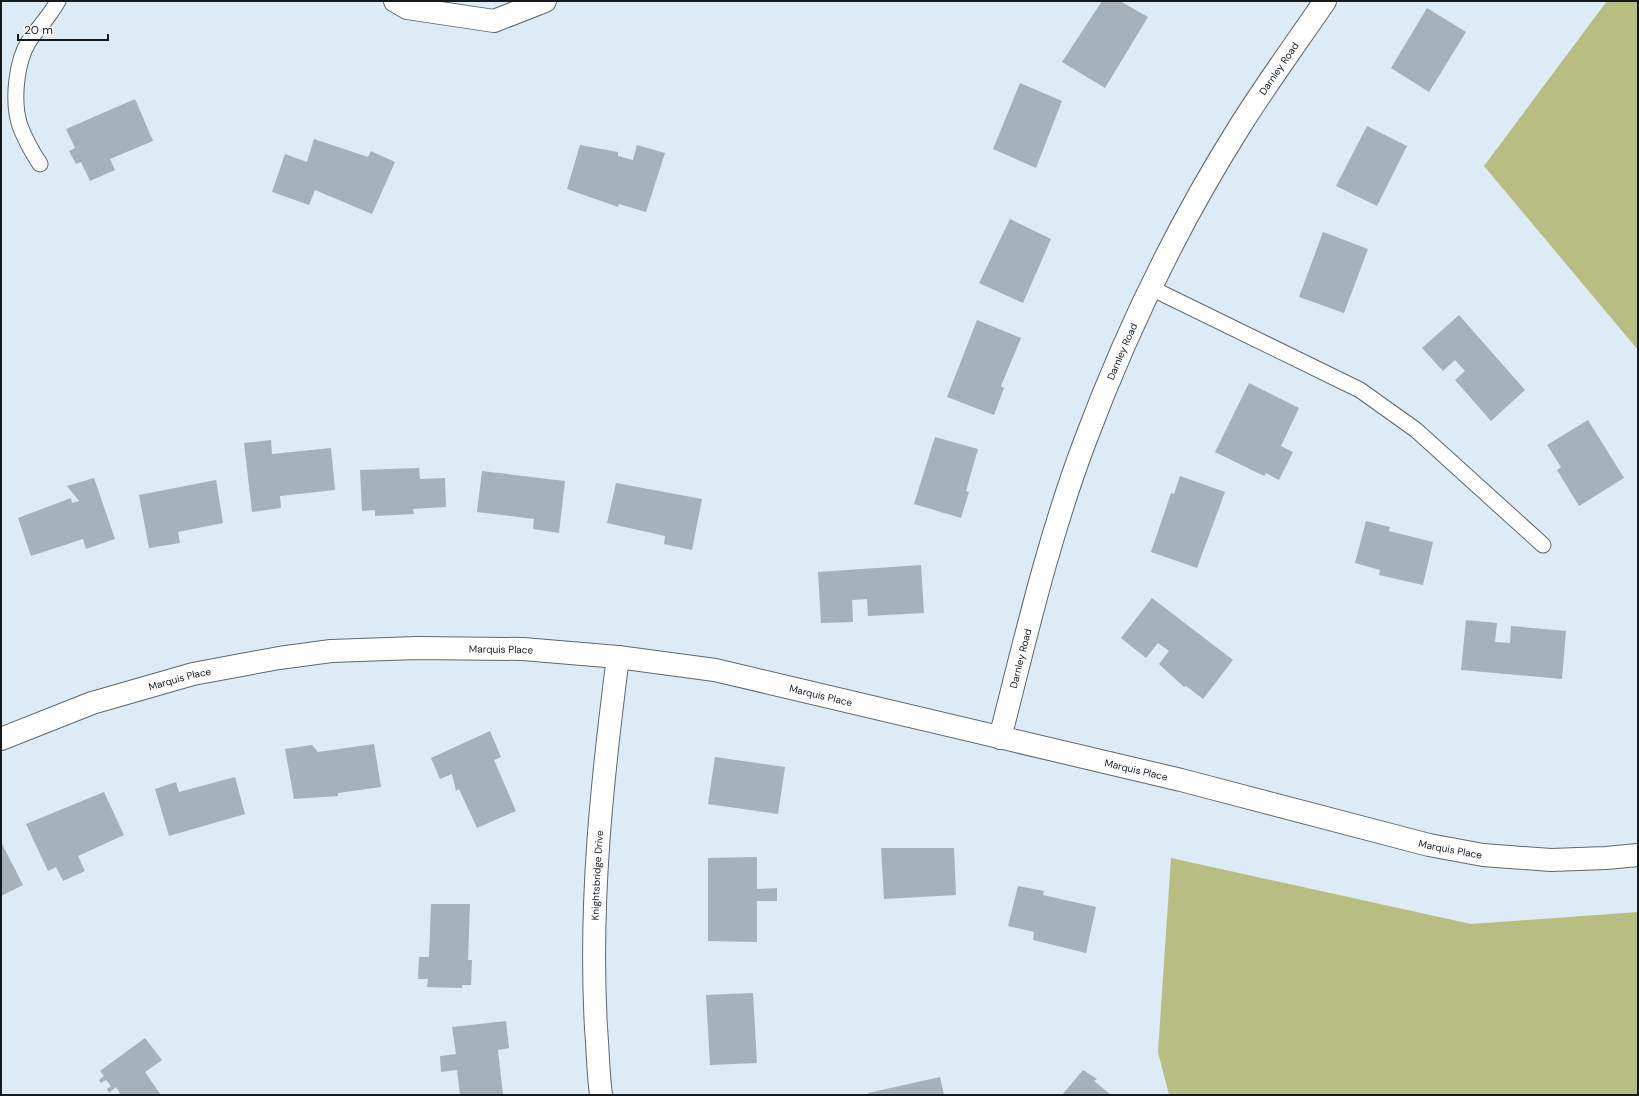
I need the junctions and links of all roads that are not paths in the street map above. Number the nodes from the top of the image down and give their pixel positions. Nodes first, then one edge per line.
1 (58, 1) edge
2 (395, 1) edge
3 (545, 1) edge
4 (1325, 1) edge
5 (40, 164) dead end
6 (1151, 288) junction
7 (1543, 545) dead end
8 (618, 657) junction
9 (1000, 738) junction
10 (1, 739) edge
11 (1638, 855) edge
12 (601, 1095) edge

1 - 5 lane
2 - 3 street
4 - 6 street, Darnley Road
6 - 7 lane
6 - 9 street, Darnley Road
8 - 9 street, Marquis Place
8 - 10 street, Marquis Place
8 - 12 street, Knightsbridge Drive
9 - 11 street, Marquis Place

